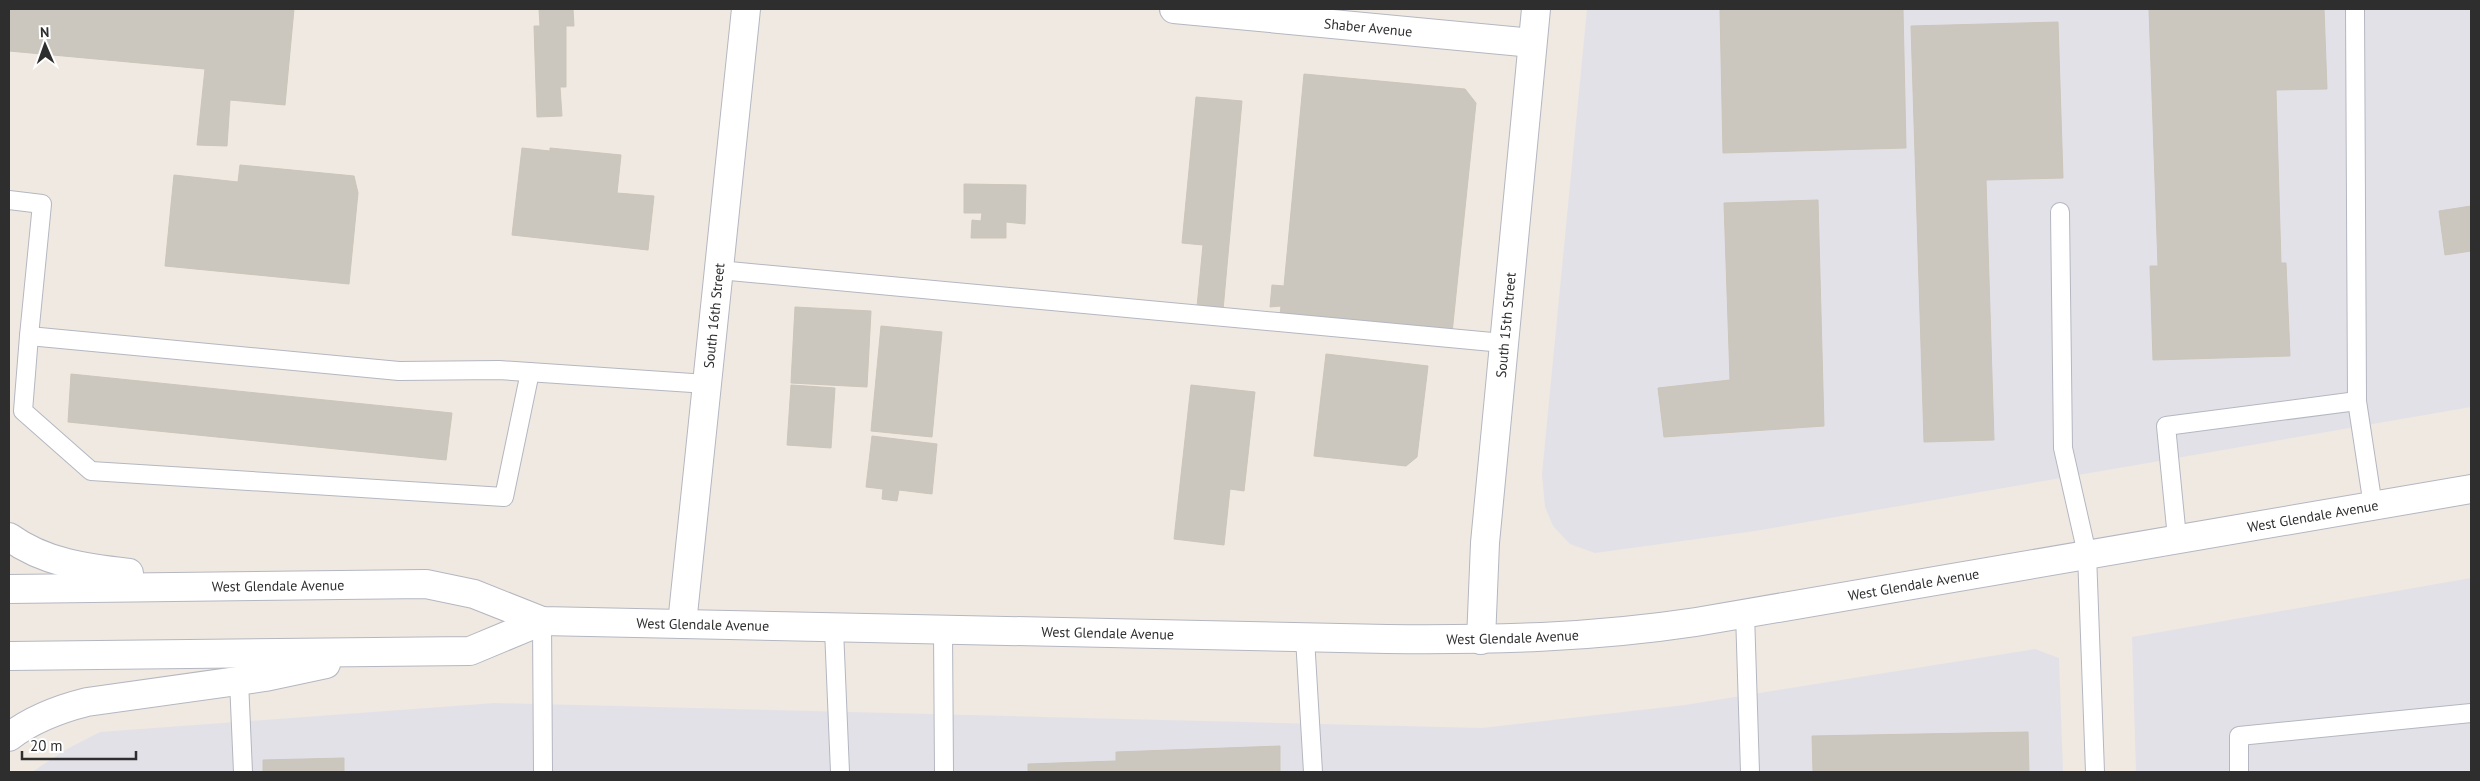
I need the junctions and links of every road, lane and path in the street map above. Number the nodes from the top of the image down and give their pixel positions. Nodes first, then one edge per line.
1 (746, 9) edge
2 (1174, 9) edge
3 (1536, 9) edge
4 (2355, 9) edge
5 (1532, 43) junction
6 (9, 200) edge
7 (2060, 212) dead end
8 (719, 270) junction
9 (29, 336) junction
10 (1503, 343) junction
11 (530, 372) junction
12 (707, 384) junction
13 (2357, 401) junction
14 (2471, 489) edge
15 (2373, 506) junction
16 (9, 537) edge
17 (2176, 538) junction
18 (2087, 554) junction
19 (230, 585) junction
20 (9, 589) edge
21 (1745, 613) junction
22 (542, 621) junction
23 (682, 624) junction
24 (834, 628) junction
25 (943, 631) junction
26 (1305, 638) junction
27 (1481, 640) junction
28 (386, 652) junction
29 (9, 656) edge
30 (239, 681) junction
31 (2471, 713) edge
32 (9, 737) edge
33 (243, 772) edge
34 (543, 772) edge
35 (840, 772) edge
36 (944, 772) edge
37 (1313, 772) edge
38 (1750, 772) edge
39 (2095, 772) edge
40 (2239, 772) edge

1 - 8 main road, South 16th Street
2 - 5 main road, Shaber Avenue
3 - 5 main road, South 15th Street
4 - 13 lane
5 - 10 main road, South 15th Street
6 - 9 lane
7 - 18 lane
8 - 10 lane
8 - 12 main road, South 16th Street
9 - 11 lane
9 - 11 lane
10 - 27 main road, South 15th Street
11 - 12 lane
12 - 23 main road, South 16th Street
13 - 15 lane
13 - 17 lane
14 - 15 main road, West Glendale Avenue
15 - 17 main road, West Glendale Avenue
16 - 19 main road
17 - 18 main road, West Glendale Avenue
18 - 21 main road, West Glendale Avenue
18 - 39 lane
19 - 20 main road, West Glendale Avenue
19 - 22 main road, West Glendale Avenue
21 - 27 main road, West Glendale Avenue
21 - 38 lane
22 - 23 main road, West Glendale Avenue
22 - 28 main road, West Glendale Avenue
22 - 34 lane
23 - 24 main road, West Glendale Avenue
24 - 25 main road, West Glendale Avenue
24 - 35 lane
25 - 26 main road, West Glendale Avenue
25 - 36 lane
26 - 27 main road, West Glendale Avenue
26 - 37 lane
28 - 29 main road, West Glendale Avenue
28 - 30 main road
30 - 32 main road
30 - 33 lane
31 - 40 lane

